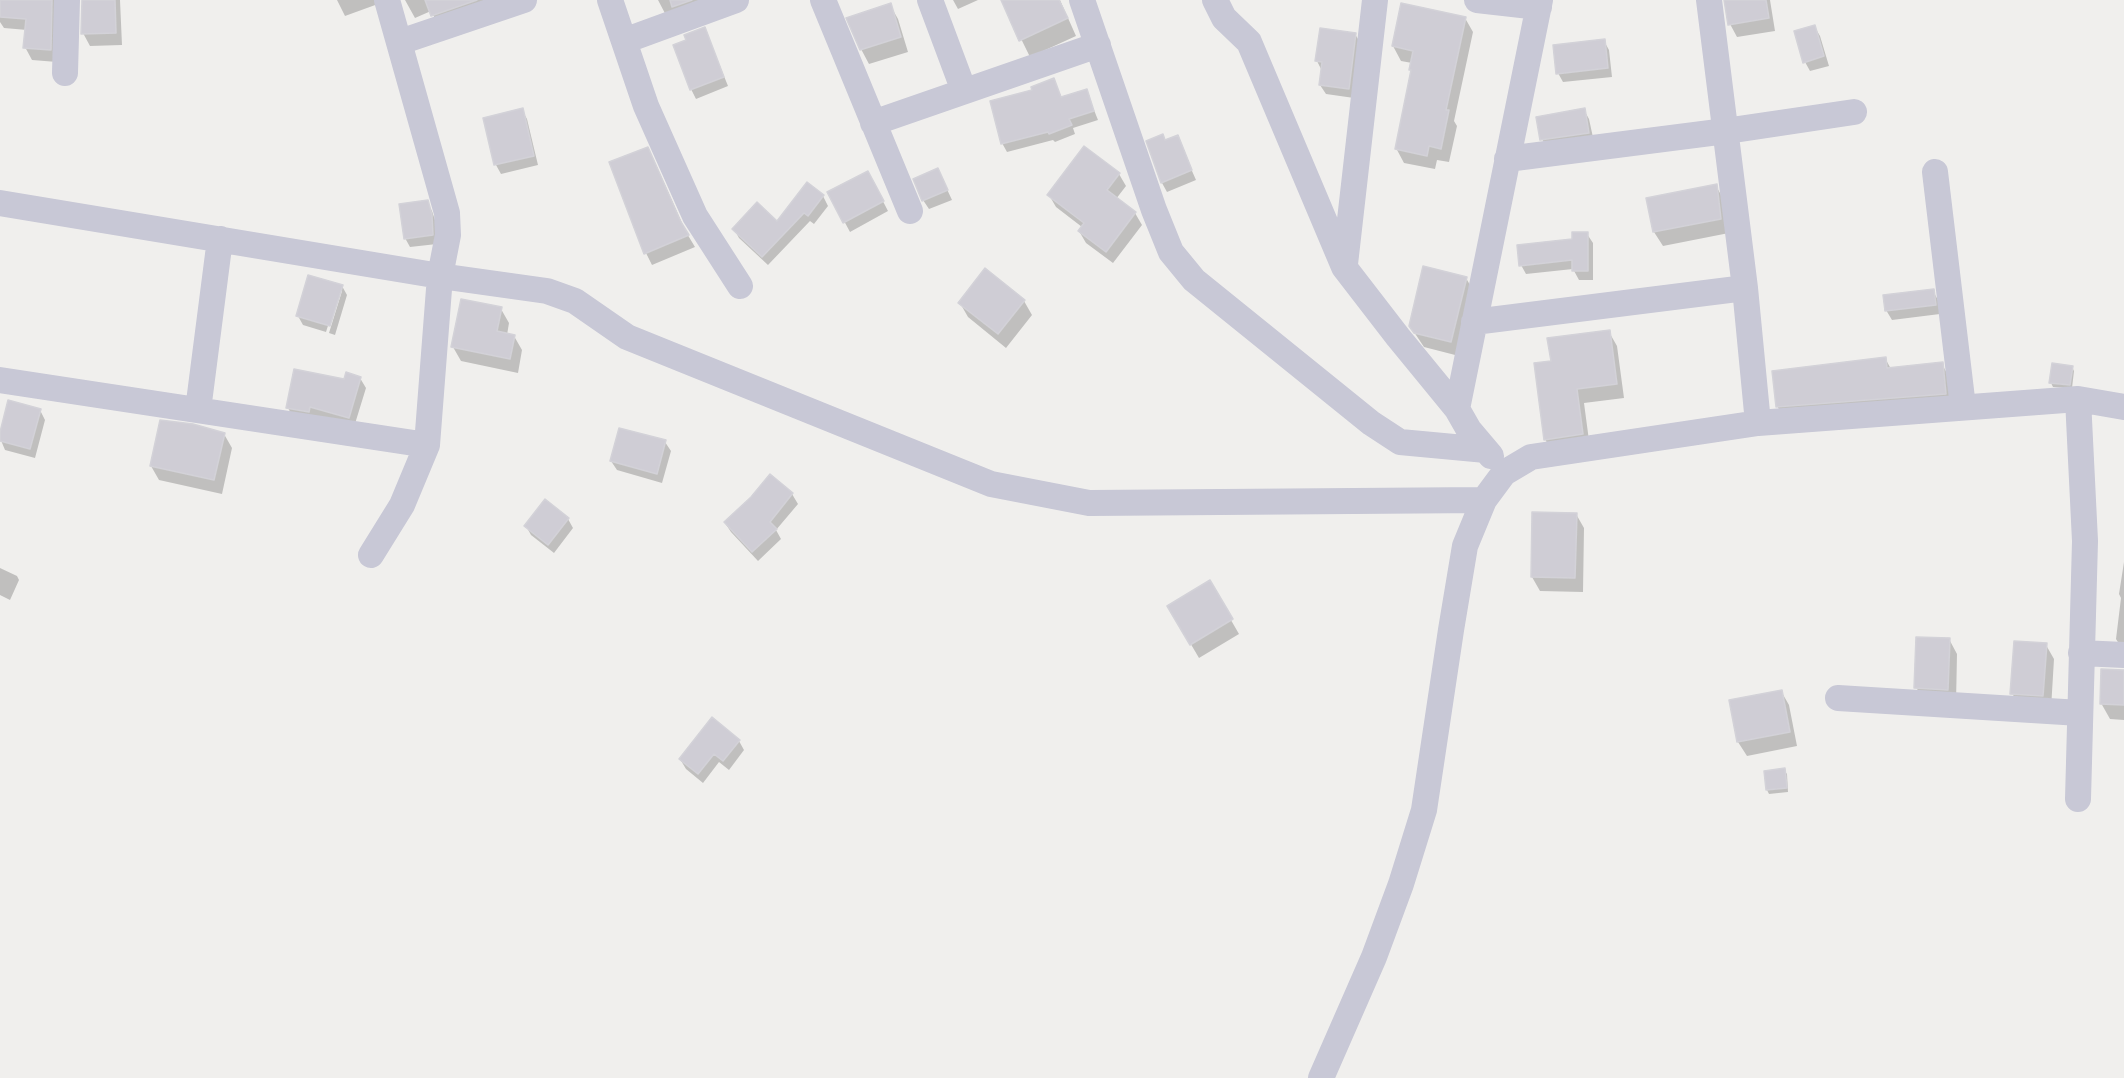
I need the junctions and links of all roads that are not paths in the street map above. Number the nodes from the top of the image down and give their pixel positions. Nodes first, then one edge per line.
1 (67, 0) edge
2 (387, 0) edge
3 (524, 0) edge
4 (610, 0) edge
5 (736, 0) edge
6 (823, 0) edge
7 (930, 0) edge
8 (1082, 0) edge
9 (1215, 0) edge
10 (1375, 0) edge
11 (1477, 0) edge
12 (1709, 0) edge
13 (1540, 4) edge
14 (624, 41) junction
15 (400, 42) junction
16 (1098, 45) junction
17 (65, 73) dead end
18 (964, 92) junction
19 (1854, 112) dead end
20 (873, 123) junction
21 (1726, 131) junction
22 (1507, 159) junction
23 (1935, 172) dead end
24 (0, 203) edge
25 (910, 211) dead end
26 (220, 239) junction
27 (1344, 267) junction
28 (440, 276) junction
29 (740, 286) dead end
30 (1745, 288) junction
31 (1474, 322) junction
32 (0, 380) edge
33 (2078, 399) junction
34 (1963, 407) junction
35 (2124, 407) edge
36 (1457, 409) junction
37 (198, 410) junction
38 (1758, 423) junction
39 (427, 445) junction
40 (1486, 450) junction
41 (1504, 473) junction
42 (1484, 500) junction
43 (370, 555) dead end
44 (2081, 653) junction
45 (2124, 655) edge
46 (1838, 698) dead end
47 (2080, 713) junction
48 (2078, 798) dead end
49 (1321, 1078) edge

1 - 17 street
2 - 15 street
3 - 15 street
4 - 14 street
5 - 14 street
6 - 20 street
7 - 18 street
8 - 16 street
9 - 27 street
10 - 27 street
11 - 13 street
12 - 21 street
13 - 22 street
14 - 29 street
15 - 28 street
16 - 18 street
16 - 40 street
18 - 20 street
19 - 21 street
20 - 25 street
21 - 22 street
21 - 30 street
22 - 31 street
23 - 34 street
24 - 26 street
26 - 28 street
26 - 37 street
27 - 36 street
28 - 39 street
28 - 42 street
30 - 31 street
30 - 38 street
31 - 36 street
32 - 37 street
33 - 34 street
33 - 35 street
33 - 44 street
34 - 38 street
36 - 40 street
37 - 39 street
38 - 41 street
39 - 43 street
40 - 41 street
41 - 42 street
42 - 49 street
44 - 45 street
44 - 47 street
46 - 47 street
47 - 48 street

